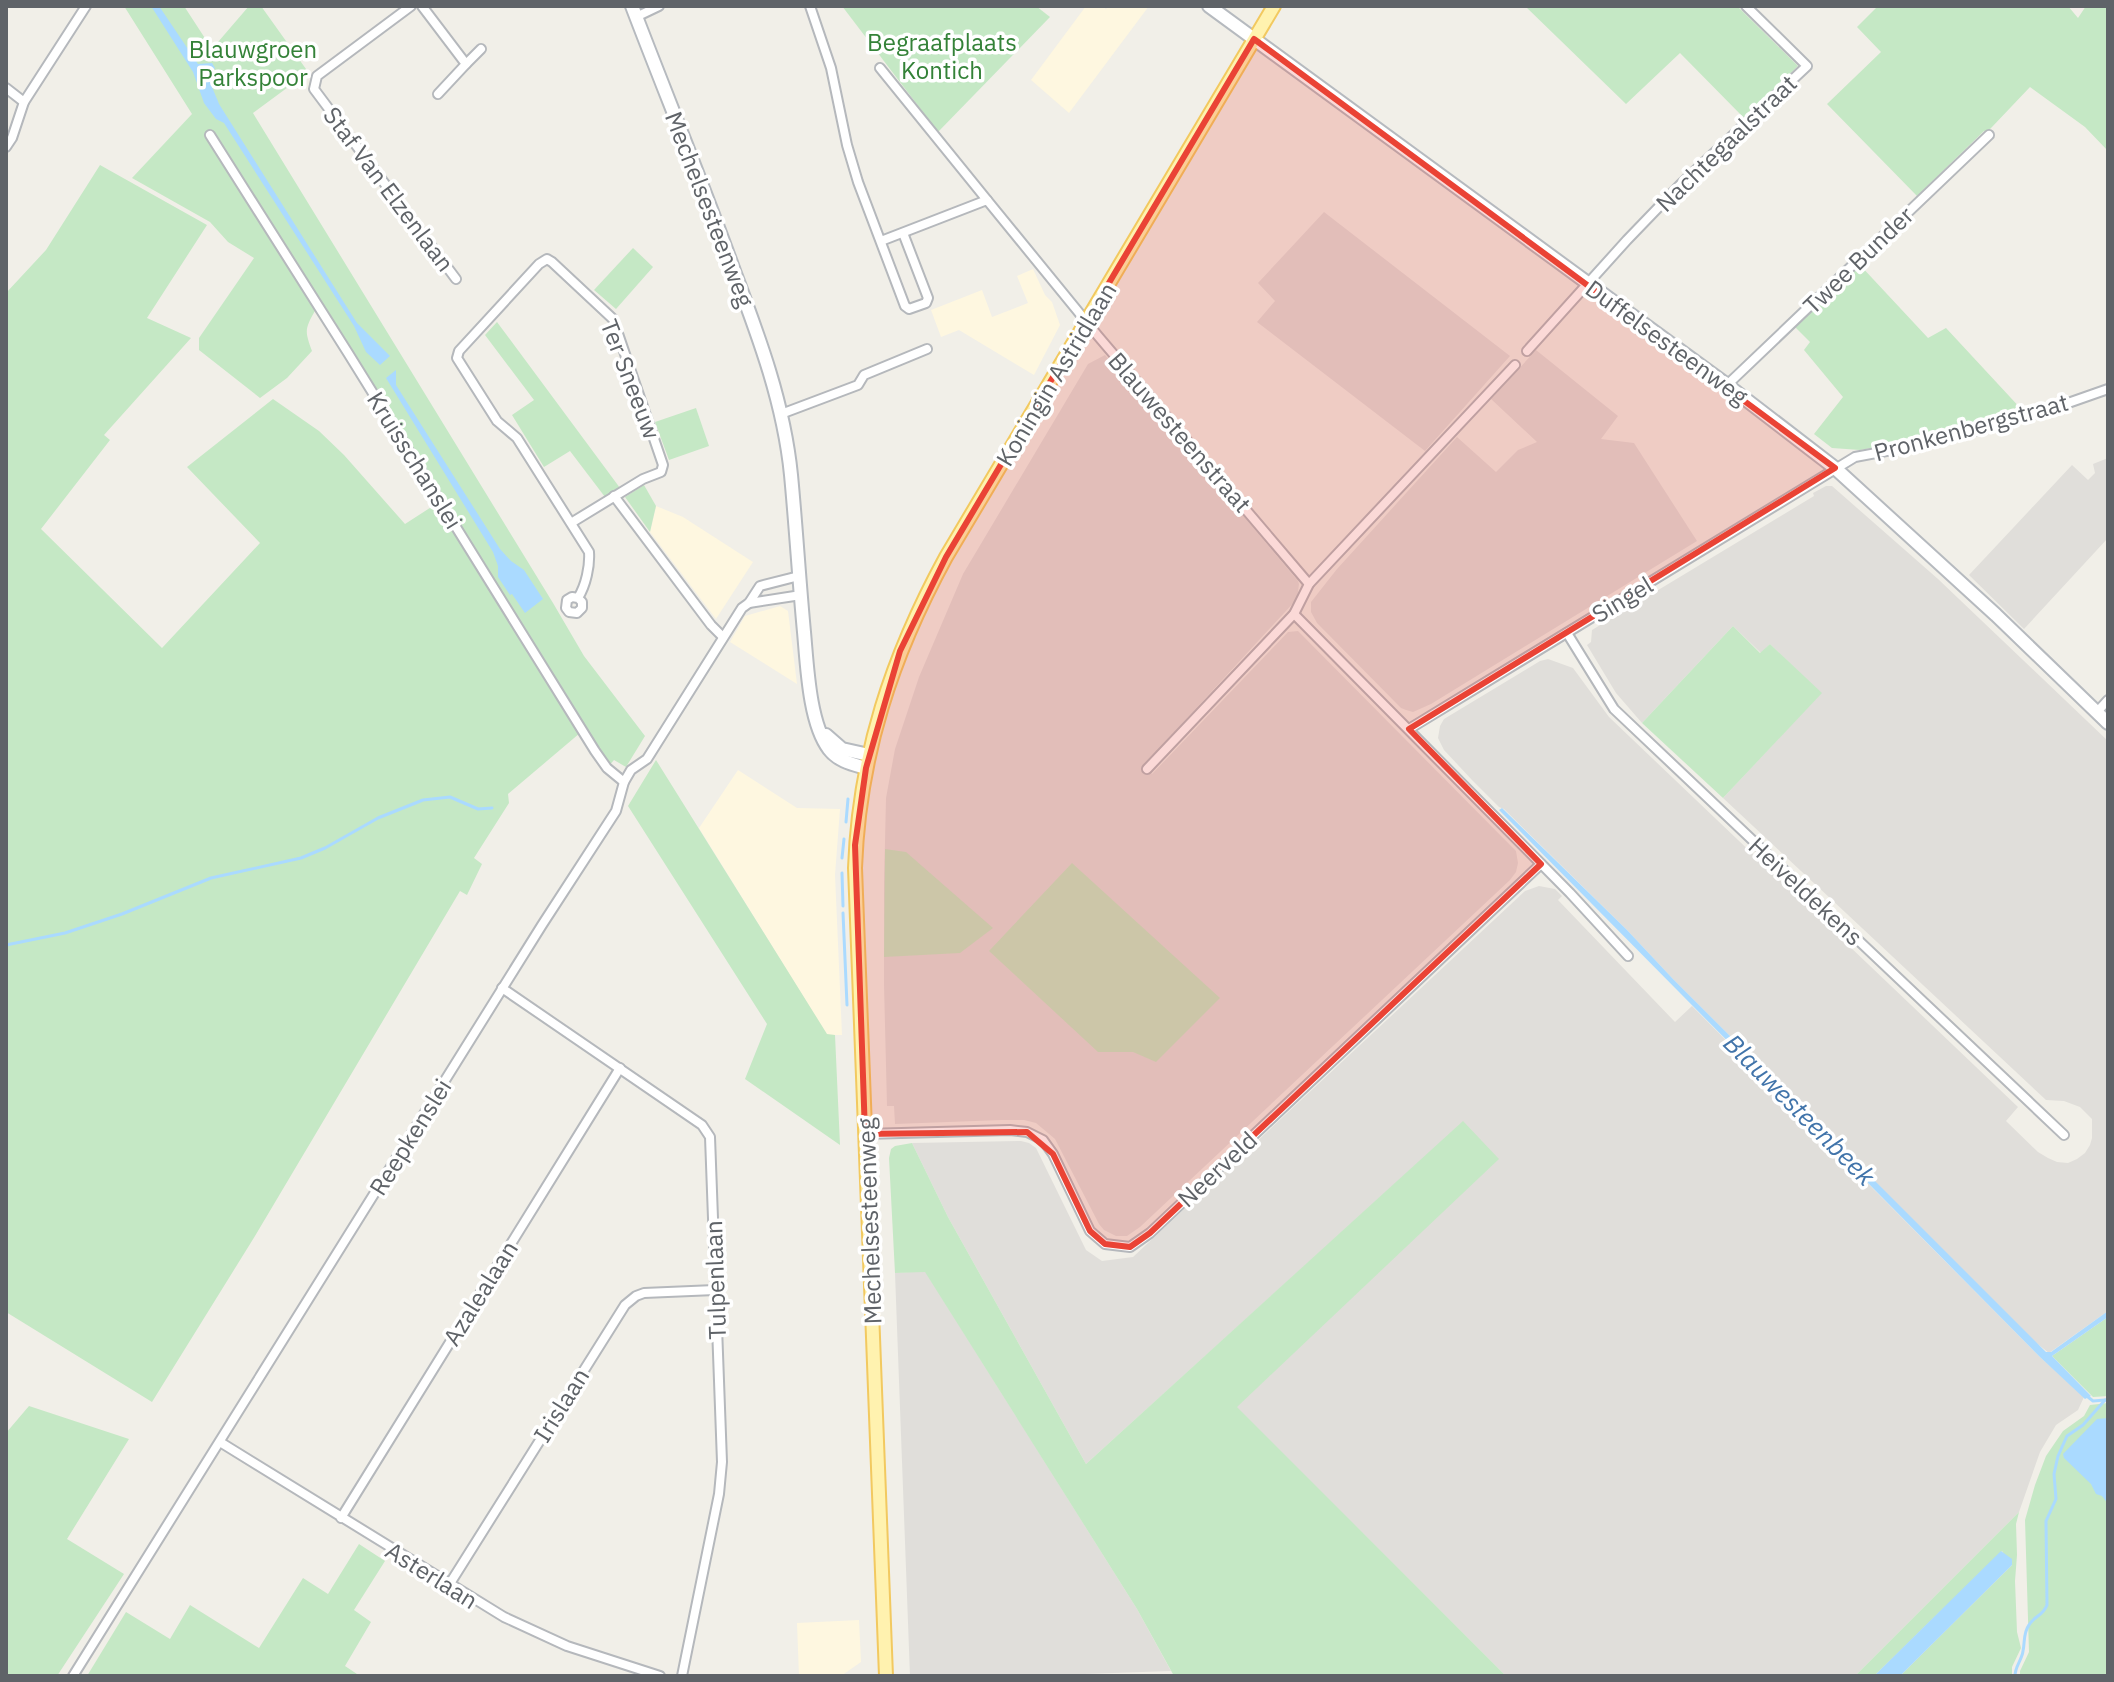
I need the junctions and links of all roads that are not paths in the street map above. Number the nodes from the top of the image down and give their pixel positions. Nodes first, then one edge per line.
1 (86, 6) edge
2 (411, 6) edge
3 (422, 6) edge
4 (659, 6) edge
5 (810, 6) edge
6 (1209, 6) edge
7 (1274, 6) edge
8 (1746, 6) edge
9 (634, 11) edge
10 (1254, 39) junction
11 (481, 49) dead end
12 (466, 64) junction
13 (880, 68) dead end
14 (6, 88) edge
15 (438, 94) dead end
16 (24, 102) junction
17 (210, 135) dead end
18 (1989, 135) dead end
19 (6, 147) edge
20 (987, 200) junction
21 (903, 233) junction
22 (881, 241) junction
23 (456, 279) dead end
24 (1588, 284) junction
25 (1086, 322) junction
26 (927, 349) dead end
27 (1527, 351) dead end
28 (1515, 365) dead end
29 (1727, 385) junction
30 (2108, 389) edge
31 (781, 414) junction
32 (1835, 468) junction
33 (614, 496) junction
34 (571, 523) junction
35 (799, 576) junction
36 (1309, 584) junction
37 (801, 595) junction
38 (578, 598) dead end
39 (749, 603) junction
40 (1294, 614) junction
41 (1567, 633) junction
42 (723, 637) junction
43 (2108, 700) edge
44 (2097, 712) junction
45 (2108, 723) edge
46 (1409, 729) junction
47 (867, 762) junction
48 (1147, 769) dead end
49 (624, 782) junction
50 (1541, 864) junction
51 (1628, 956) dead end
52 (502, 988) junction
53 (620, 1068) junction
54 (865, 1134) junction
55 (2064, 1135) dead end
56 (715, 1290) junction
57 (220, 1442) junction
58 (341, 1518) junction
59 (449, 1585) junction
60 (73, 1676) edge
61 (660, 1676) edge
62 (682, 1676) edge
63 (886, 1676) edge

1 - 16 street
2 - 23 street, Staf Van Elzenlaan
3 - 12 street
4 - 9 street
5 - 22 street
6 - 10 street, Duffelsesteenweg
7 - 10 main road, Koningin Astridlaan
8 - 24 street, Nachtegaalstraat
9 - 31 street, Mechelsesteenweg
10 - 24 street, Duffelsesteenweg
10 - 25 main road, Koningin Astridlaan
11 - 12 street
12 - 15 street
13 - 20 street, Blauwesteenstraat
14 - 16 street
16 - 19 street
17 - 49 street, Kruisschanslei
18 - 29 street, Twee Bunder
20 - 21 street
20 - 25 street, Blauwesteenstraat
21 - 22 street
21 - 22 street
24 - 27 street
24 - 29 street, Duffelsesteenweg
25 - 36 street, Blauwesteenstraat
25 - 47 main road, Koningin Astridlaan
26 - 31 street
28 - 36 street
29 - 32 street, Duffelsesteenweg
30 - 32 street, Pronkenbergstraat
31 - 35 street, Mechelsesteenweg
32 - 41 street, Singel
32 - 44 street, Duffelsesteenweg
33 - 34 street, Ter Sneeuw
33 - 34 street, Ter Sneeuw
33 - 42 street
34 - 38 street
35 - 37 street, Mechelsesteenweg
35 - 39 street, Reepkenslei
36 - 40 street
37 - 39 street
37 - 47 street, Mechelsesteenweg
39 - 42 street, Reepkenslei
40 - 46 street
40 - 48 street
41 - 46 street, Singel
41 - 55 street, Heiveldekens
42 - 49 street, Reepkenslei
43 - 44 street
44 - 45 street, Duffelsesteenweg
46 - 50 street
47 - 54 main road, Mechelsesteenweg
49 - 52 street, Reepkenslei
50 - 51 street
50 - 54 street, Neerveld
52 - 53 street, Tulpenlaan
52 - 57 street, Reepkenslei
53 - 56 street, Tulpenlaan
53 - 58 street, Azalealaan
54 - 63 main road, Mechelsesteenweg
56 - 59 street, Irislaan
56 - 62 street, Tulpenlaan
57 - 58 street, Asterlaan
57 - 60 street, Reepkenslei
58 - 59 street, Asterlaan
59 - 61 street, Asterlaan

